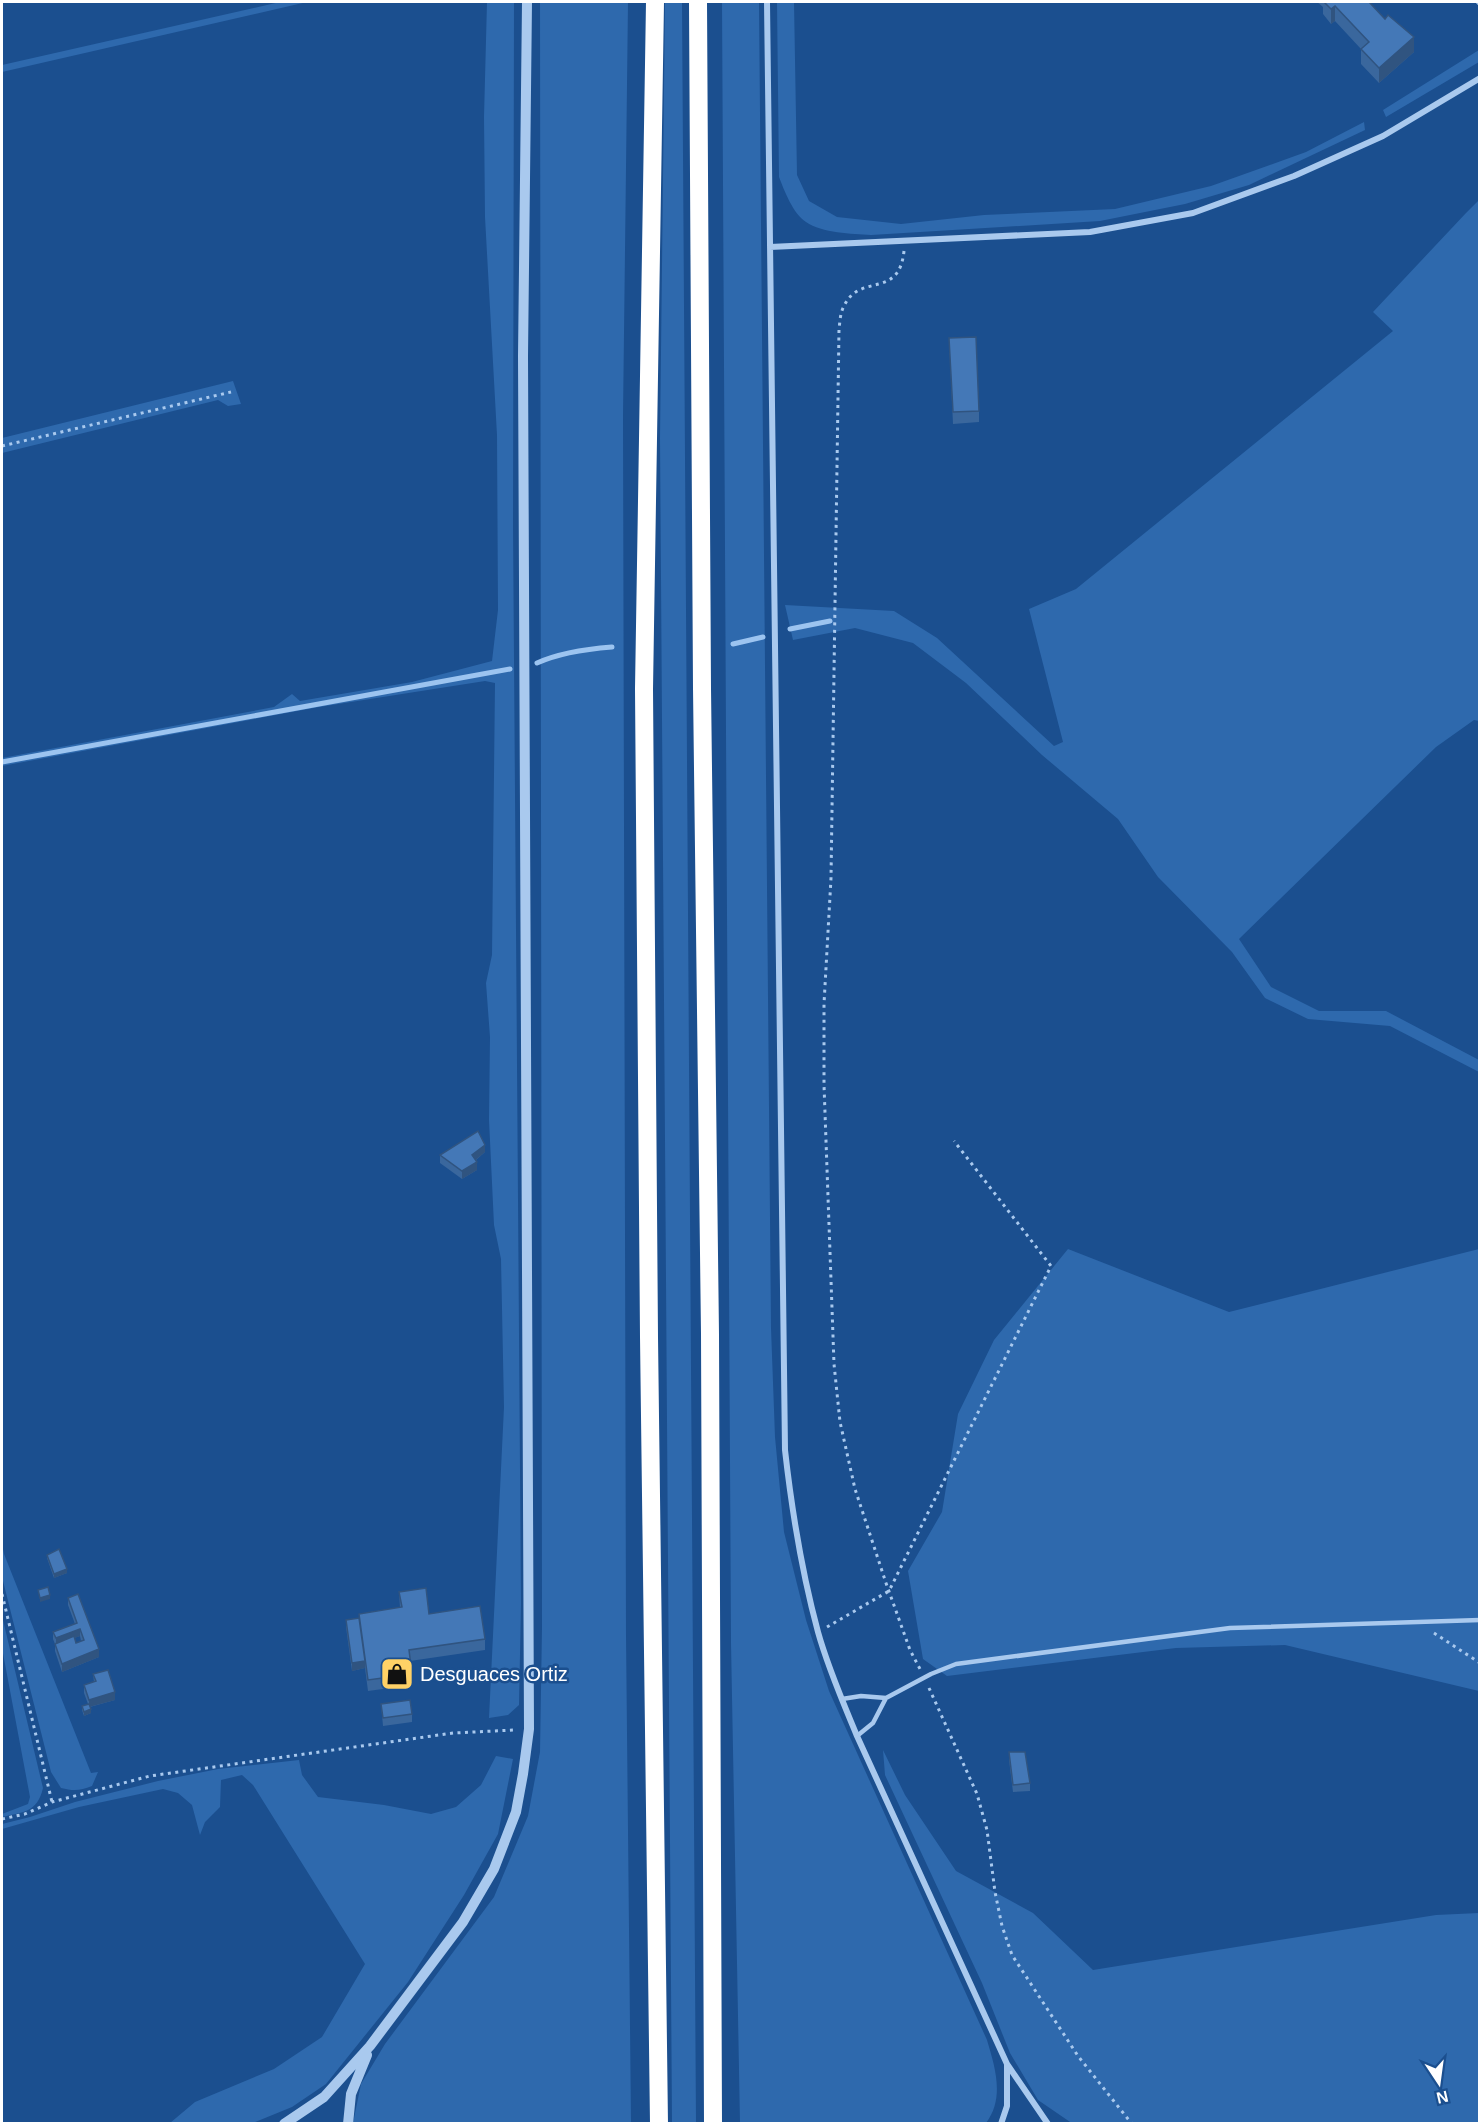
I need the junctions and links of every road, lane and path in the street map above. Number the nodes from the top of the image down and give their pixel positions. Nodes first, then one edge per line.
1 (527, 2) edge
2 (655, 2) edge
3 (698, 2) edge
4 (767, 2) edge
5 (1479, 78) edge
6 (905, 240) junction
7 (770, 247) junction
8 (231, 392) dead end
9 (2, 446) edge
10 (954, 1141) dead end
11 (889, 1591) junction
12 (2, 1594) edge
13 (1479, 1620) edge
14 (1417, 1622) junction
15 (818, 1632) junction
16 (1479, 1663) edge
17 (924, 1678) junction
18 (886, 1698) junction
19 (842, 1699) junction
20 (529, 1729) junction
21 (857, 1736) junction
22 (52, 1802) junction
23 (2, 1819) edge
24 (712, 2039) junction
25 (370, 2046) junction
26 (1007, 2064) junction
27 (284, 2124) edge
28 (348, 2124) edge
29 (659, 2124) edge
30 (712, 2124) edge
31 (720, 2124) edge
32 (1001, 2124) edge
33 (1048, 2124) edge
34 (1132, 2124) edge

1 - 20 street
2 - 29 highway
3 - 24 highway
4 - 7 street
5 - 6 street
6 - 7 street
6 - 11 path
7 - 15 street
8 - 9 path
10 - 11 path
11 - 15 path
11 - 17 path
12 - 22 path
13 - 14 lane
14 - 16 path
14 - 17 lane
15 - 19 street
17 - 18 lane
17 - 34 path
18 - 19 lane
18 - 21 lane
19 - 21 street
20 - 22 path
20 - 25 street
21 - 26 street
22 - 23 path
24 - 30 highway
24 - 31 highway
25 - 27 street
25 - 28 street
26 - 32 street
26 - 33 street

